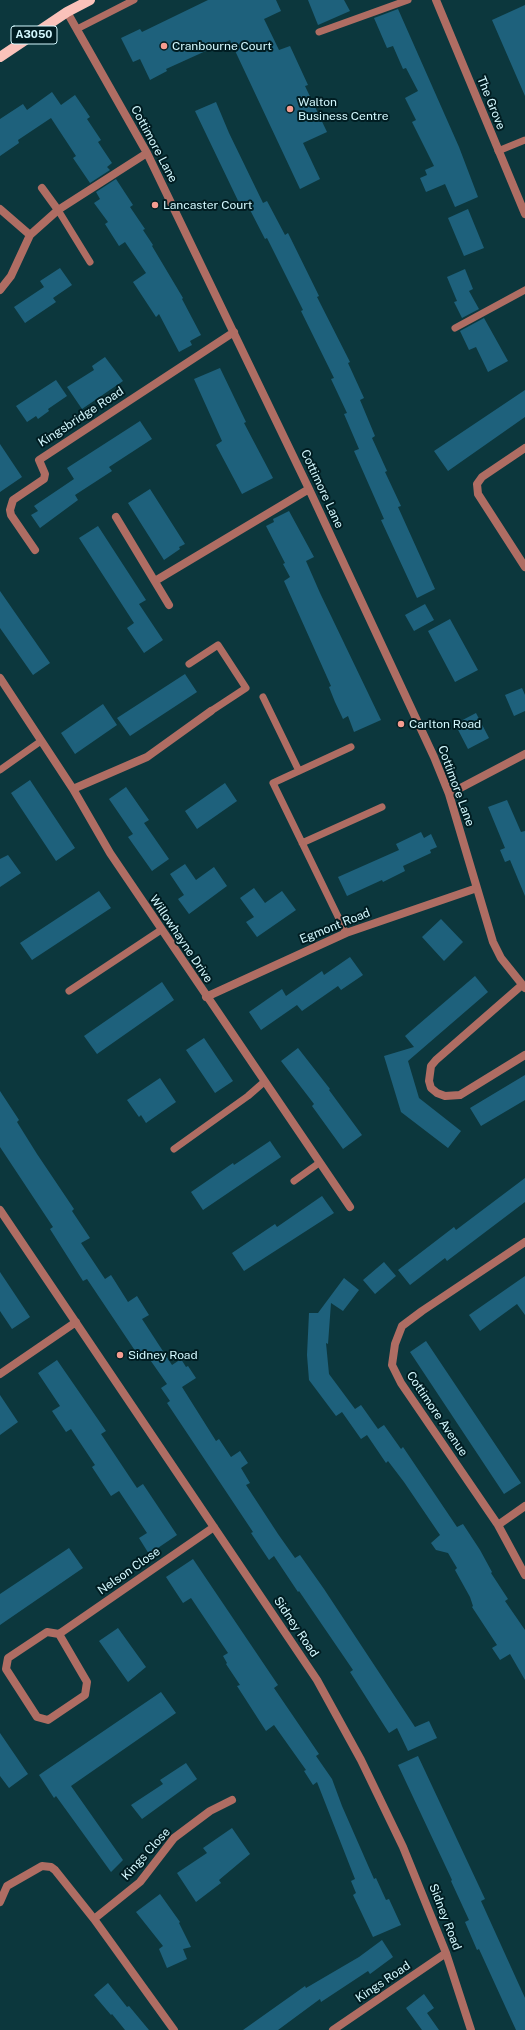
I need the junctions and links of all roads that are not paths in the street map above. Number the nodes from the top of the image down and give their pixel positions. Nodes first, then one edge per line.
1 (90, 0) edge
2 (134, 0) edge
3 (408, 0) edge
4 (436, 0) edge
5 (67, 12) junction
6 (77, 29) junction
7 (319, 32) dead end
8 (0, 57) edge
9 (525, 140) edge
10 (498, 151) junction
11 (147, 152) junction
12 (42, 188) dead end
13 (0, 210) edge
14 (58, 210) junction
15 (525, 214) edge
16 (30, 235) junction
17 (90, 262) dead end
18 (0, 290) edge
19 (525, 290) edge
20 (455, 328) dead end
21 (234, 332) junction
22 (525, 448) edge
23 (309, 489) junction
24 (116, 517) dead end
25 (35, 550) dead end
26 (525, 567) edge
27 (155, 581) junction
28 (169, 605) dead end
29 (189, 664) dead end
30 (0, 678) edge
31 (263, 697) dead end
32 (211, 711) joint
33 (41, 741) junction
34 (351, 747) dead end
35 (525, 754) edge
36 (0, 770) edge
37 (299, 771) junction
38 (73, 789) junction
39 (449, 794) junction
40 (382, 807) dead end
41 (302, 843) junction
42 (477, 888) junction
43 (161, 930) junction
44 (346, 933) junction
45 (524, 987) edge
46 (70, 991) dead end
47 (206, 997) junction
48 (525, 1055) edge
49 (264, 1082) junction
50 (174, 1149) dead end
51 (319, 1163) junction
52 (294, 1181) dead end
53 (350, 1207) dead end
54 (0, 1210) edge
55 (525, 1242) edge
56 (76, 1322) junction
57 (0, 1374) edge
58 (525, 1506) edge
59 (498, 1526) junction
60 (214, 1527) junction
61 (525, 1575) edge
62 (58, 1634) junction
63 (232, 1800) dead end
64 (4, 1884) edge
65 (0, 1902) edge
66 (94, 1919) junction
67 (446, 1953) junction
68 (174, 2030) edge
69 (333, 2030) edge
70 (471, 2030) edge

1 - 5 main road, A3050
2 - 6 lane
3 - 7 lane
4 - 10 street, The Grove
5 - 6 street, Cottimore Lane
5 - 8 main road, A3050
6 - 11 street, Cottimore Lane
9 - 10 lane
10 - 15 street, The Grove
11 - 14 street
11 - 21 street, Cottimore Lane
12 - 14 street
13 - 16 street
14 - 16 street
14 - 17 lane
16 - 18 street
19 - 20 lane
21 - 23 street, Cottimore Lane
21 - 25 street, Kingsbridge Road
22 - 26 street
23 - 27 street
23 - 39 street, Cottimore Lane
24 - 27 street
27 - 28 street
29 - 32 lane
30 - 33 street, Willowhayne Drive
31 - 37 lane
32 - 38 street
33 - 36 lane
33 - 38 street, Willowhayne Drive
34 - 37 lane
35 - 39 street
37 - 41 lane
38 - 43 street, Willowhayne Drive
39 - 42 street, Cottimore Lane
40 - 41 lane
41 - 44 lane
42 - 44 street, Egmont Road
42 - 45 street, Cottimore Lane
43 - 46 lane
43 - 47 street, Willowhayne Drive
44 - 47 street, Egmont Road
45 - 48 street
47 - 49 street, Willowhayne Drive
49 - 50 lane
49 - 51 street, Willowhayne Drive
51 - 52 lane
51 - 53 street, Willowhayne Drive
54 - 56 street, Sidney Road
55 - 59 street, Cottimore Avenue
56 - 57 street
56 - 60 street, Sidney Road
58 - 59 street
59 - 61 street, Cottimore Avenue
60 - 62 street, Nelson Close
60 - 67 street, Sidney Road
62 - 62 street, Nelson Close
63 - 66 street, Kings Close
64 - 65 street
64 - 66 street
66 - 68 street
67 - 69 street, Kings Road
67 - 70 street, Sidney Road

